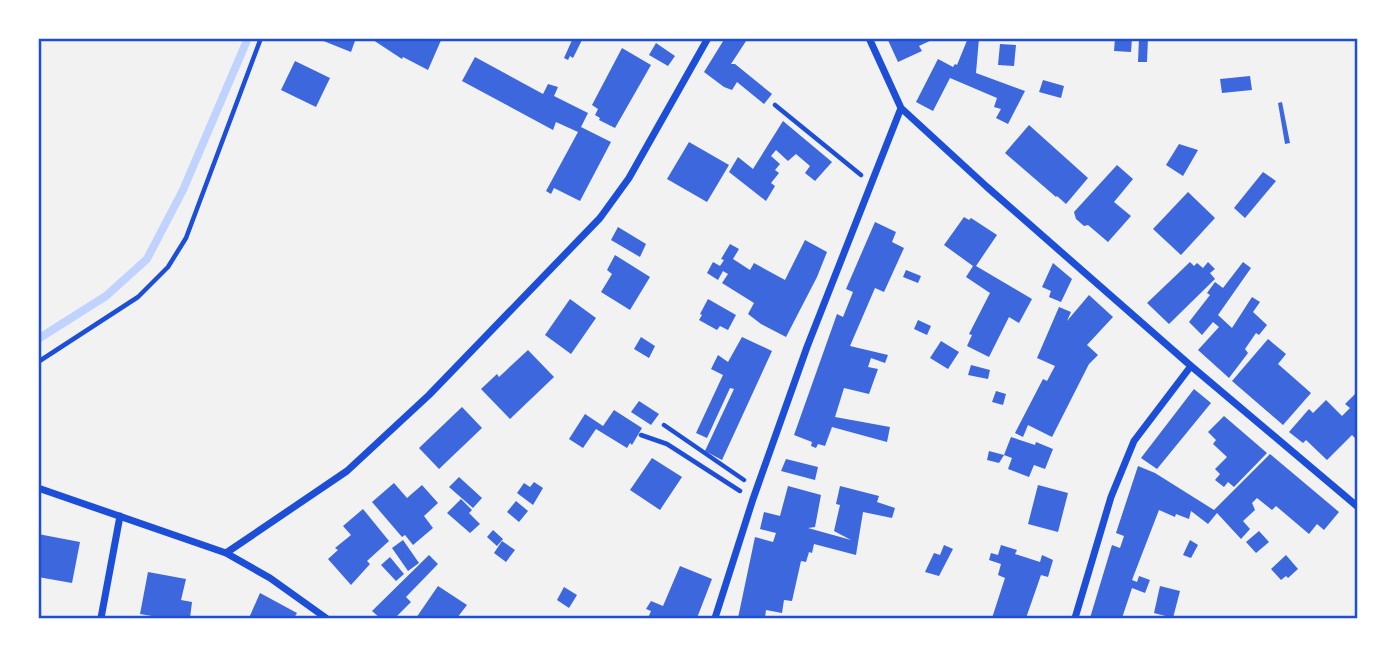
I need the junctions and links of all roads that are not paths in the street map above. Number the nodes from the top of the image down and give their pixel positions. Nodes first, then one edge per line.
1 (708, 38) edge
2 (869, 38) edge
3 (901, 107) junction
4 (1191, 366) junction
5 (38, 488) edge
6 (1357, 507) edge
7 (120, 516) junction
8 (226, 552) junction
9 (101, 618) edge
10 (326, 618) edge
11 (715, 618) edge
12 (1075, 618) edge

1 - 8 street
2 - 3 street
3 - 4 street
3 - 11 street
4 - 6 street
4 - 12 street
5 - 7 street
7 - 8 street
7 - 9 street
8 - 10 street

